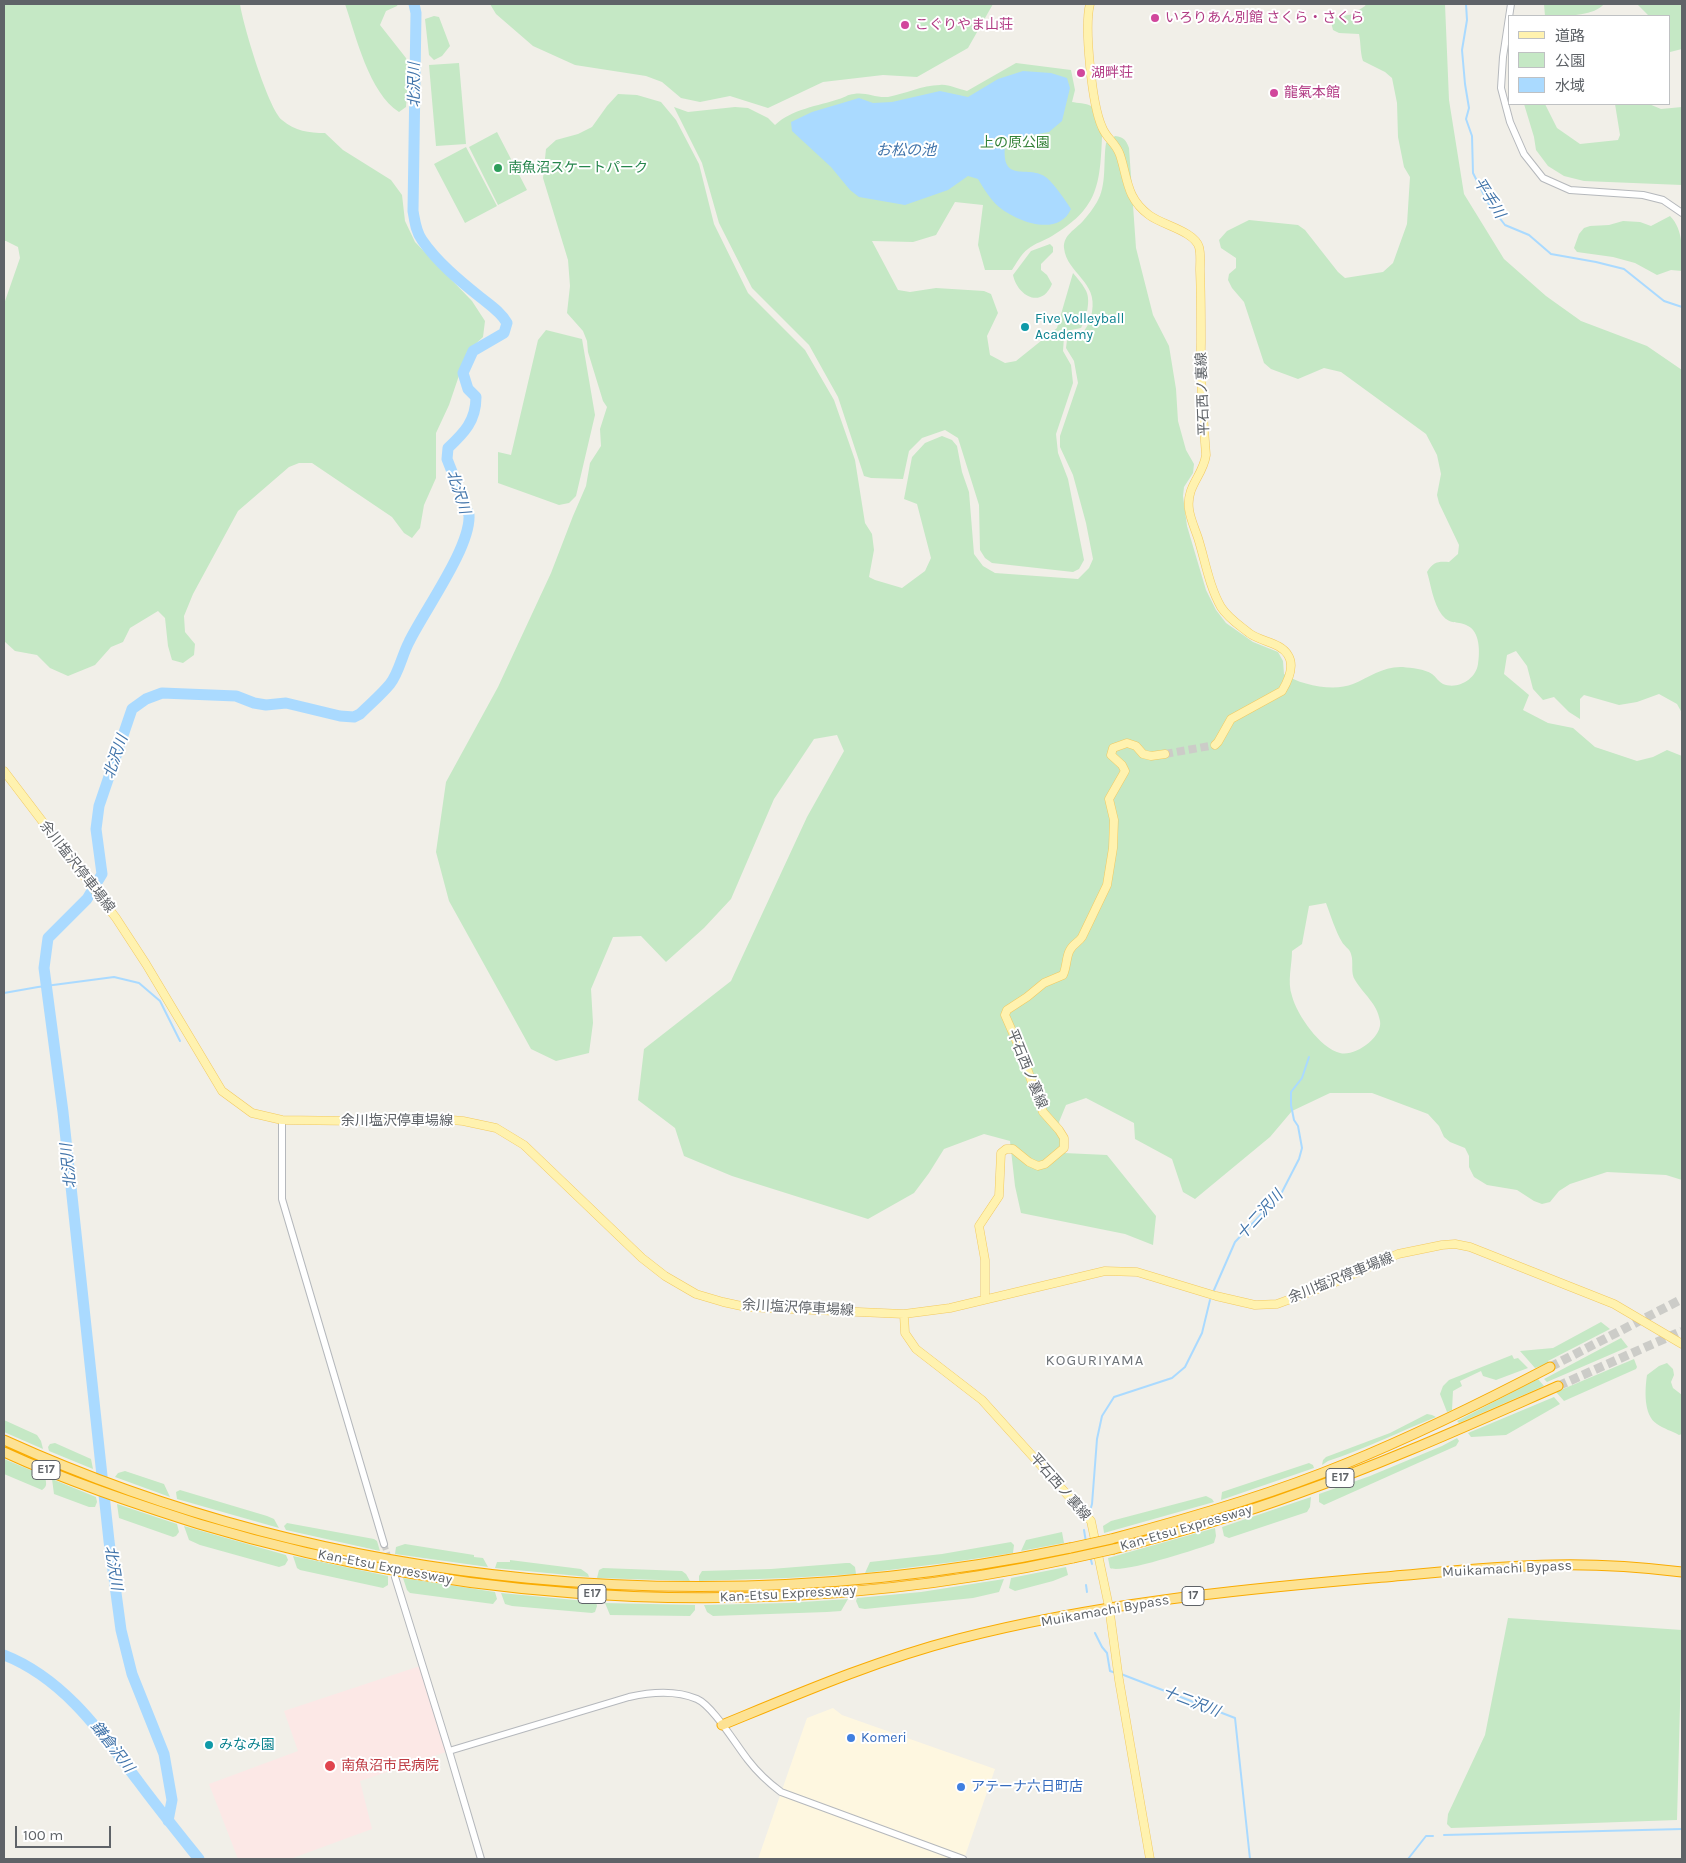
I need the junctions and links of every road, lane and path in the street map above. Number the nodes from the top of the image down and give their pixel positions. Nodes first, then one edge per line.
1 (1090, 4) edge
2 (1508, 28) edge
3 (1682, 213) edge
4 (1215, 745) dead end
5 (1165, 754) tunnel mouth
6 (4, 771) edge
7 (282, 1120) junction
8 (985, 1299) junction
9 (904, 1314) junction
10 (1682, 1344) edge
11 (1550, 1367) tunnel mouth
12 (1558, 1386) tunnel mouth
13 (4, 1440) edge
14 (4, 1452) edge
15 (384, 1544) tunnel mouth
16 (1682, 1572) edge
17 (395, 1577) dead end
18 (1109, 1607) junction
19 (722, 1725) junction
20 (449, 1751) junction
21 (481, 1859) edge
22 (963, 1859) edge
23 (1150, 1859) edge

1 - 4 main road, 平石西ノ裏線
2 - 3 street
5 - 8 main road, 平石西ノ裏線
6 - 7 main road, 余川塩沢停車場線
7 - 9 main road, 余川塩沢停車場線
7 - 15 street
8 - 9 main road, 余川塩沢停車場線
8 - 10 main road, 余川塩沢停車場線
9 - 18 main road, 平石西ノ裏線
11 - 13 highway, Kan-Etsu Expressway / E17, bridge
12 - 14 highway, Kan-Etsu Expressway / E17, bridge
16 - 18 highway, Muikamachi Bypass / 17
17 - 20 street
18 - 19 highway, Muikamachi Bypass / 17
18 - 23 main road, 平石西ノ裏線
19 - 20 street
19 - 22 street
20 - 21 street

